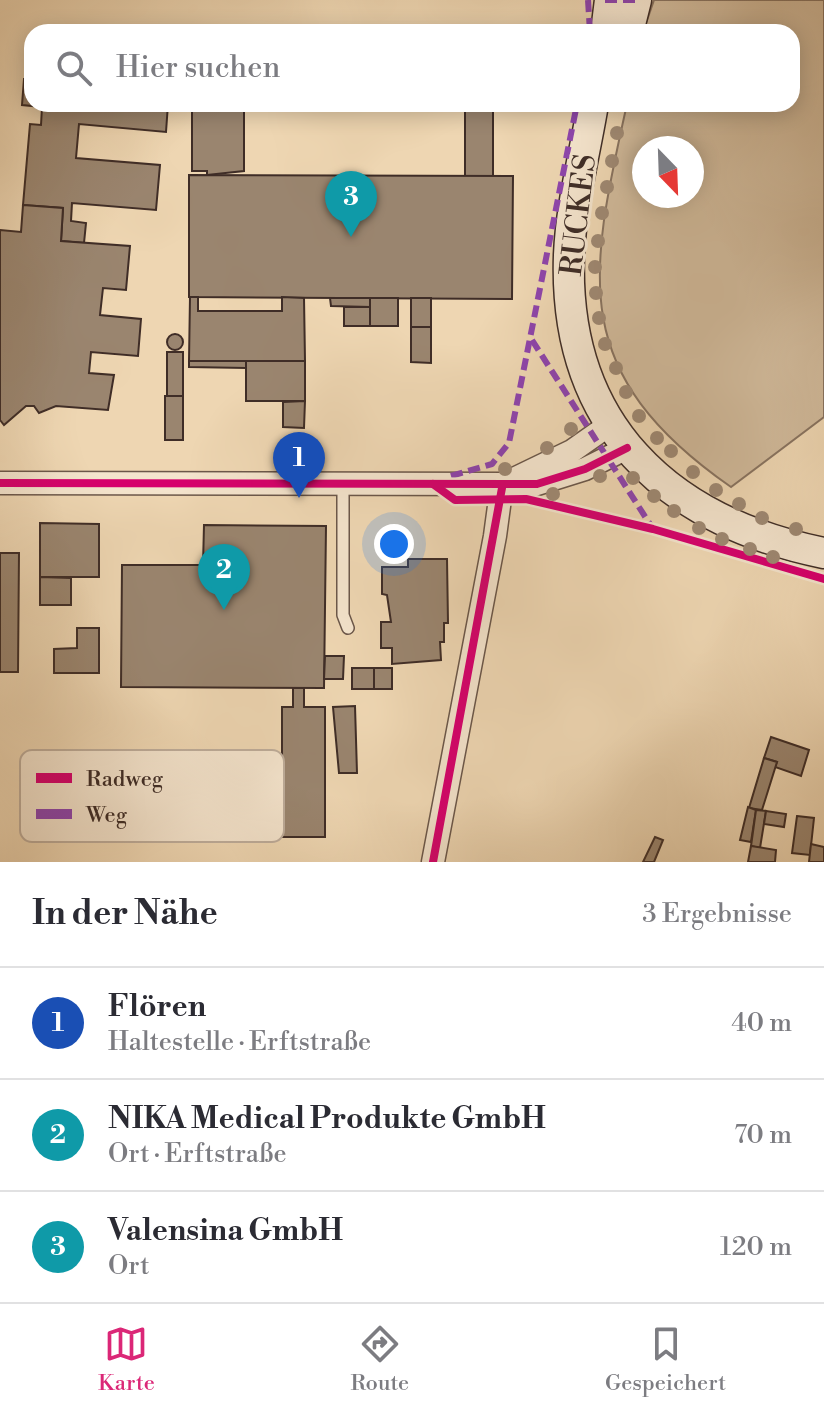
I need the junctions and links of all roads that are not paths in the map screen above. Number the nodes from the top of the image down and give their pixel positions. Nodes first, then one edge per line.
1 (610, 0) edge
2 (636, 0) edge
3 (607, 24) edge
4 (630, 24) edge
5 (592, 112) edge
6 (606, 112) edge
7 (621, 433) junction
8 (0, 483) edge
9 (343, 483) junction
10 (502, 484) junction
11 (824, 553) edge
12 (348, 628) dead end
13 (433, 862) edge

1 - 3 main road
2 - 4 main road
5 - 7 main road, RUCKES
6 - 7 main road, RUCKES
7 - 10 street
7 - 11 main road, RUCKES
8 - 9 street
9 - 10 street
9 - 12 lane
10 - 13 street

